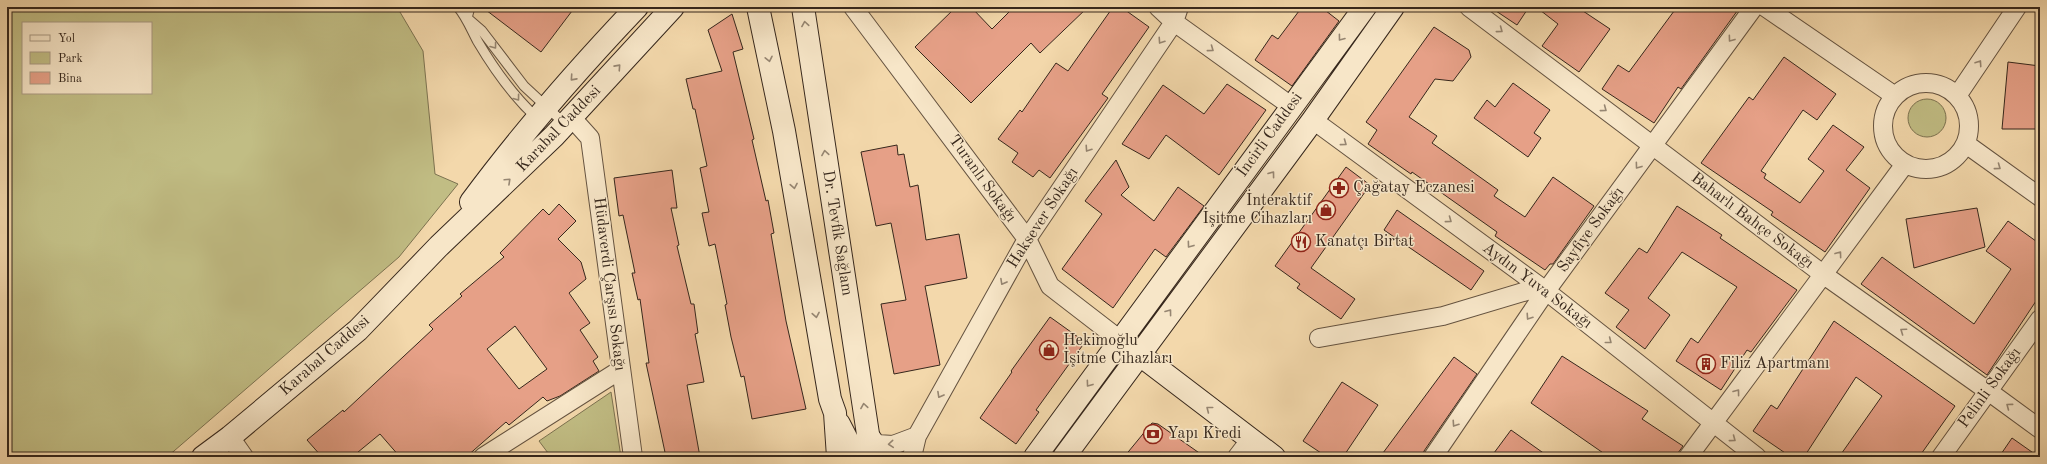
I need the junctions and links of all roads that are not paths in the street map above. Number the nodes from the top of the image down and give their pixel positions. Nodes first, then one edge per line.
1 (458, 7) edge
2 (470, 7) edge
3 (637, 7) edge
4 (673, 7) edge
5 (758, 7) edge
6 (803, 7) edge
7 (853, 7) edge
8 (1158, 7) edge
9 (1365, 7) edge
10 (1393, 7) edge
11 (1469, 7) edge
12 (1754, 7) edge
13 (1765, 7) edge
14 (2017, 7) edge
15 (1176, 15) edge
16 (467, 18) junction
17 (1895, 96) junction
18 (1957, 96) junction
19 (1291, 106) junction
20 (542, 113) junction
21 (1313, 120) junction
22 (568, 121) junction
23 (1966, 144) junction
24 (1653, 146) junction
25 (1905, 164) junction
26 (2040, 197) edge
27 (1027, 239) junction
28 (439, 246) junction
29 (1824, 275) junction
30 (1543, 289) junction
31 (2040, 319) edge
32 (1320, 338) dead end
33 (1120, 340) junction
34 (1138, 354) junction
35 (620, 370) junction
36 (1988, 391) junction
37 (835, 414) junction
38 (1713, 424) junction
39 (2040, 429) edge
40 (868, 434) junction
41 (917, 436) junction
42 (230, 437) junction
43 (1243, 449) edge
44 (203, 457) edge
45 (244, 457) edge
46 (483, 457) edge
47 (633, 457) edge
48 (838, 457) edge
49 (856, 457) edge
50 (876, 457) edge
51 (912, 457) edge
52 (1035, 457) edge
53 (1064, 457) edge
54 (1274, 457) edge
55 (1432, 457) edge
56 (1688, 457) edge
57 (1757, 457) edge
58 (1941, 457) edge

1 - 16 lane
2 - 16 lane
3 -> 20 main road, Karabal Caddesi
22 -> 4 main road, Karabal Caddesi
5 -> 37 main road
40 -> 6 main road, Dr. Tevfik Sağlam
7 - 27 street, Turanlı Sokağı
8 - 15 street
9 -> 19 main road, İncirli Caddesi
10 - 21 main road, İncirli Caddesi
11 -> 24 street, Baharlı Bahçe Sokağı
12 -> 24 street, Sayfiye Sokağı
13 - 17 street
18 -> 14 street
15 -> 19 street
15 -> 27 street, Haksever Sokağı
16 -> 20 lane
16 -> 20 lane
17 - 18 street
17 - 25 street
18 - 23 street
19 -> 33 main road, İncirli Caddesi
20 - 22 lane
20 - 28 main road, Karabal Caddesi
21 -> 30 street, Aydın Yuva Sokağı
34 -> 21 main road, İncirli Caddesi
28 -> 22 main road, Karabal Caddesi
22 - 35 street, Hüdaverdi Çarşısı Sokağı
23 - 25 street
23 -> 26 street
24 - 29 street, Baharlı Bahçe Sokağı
24 -> 30 street, Sayfiye Sokağı
29 -> 25 street
27 - 33 street, Turanlı Sokağı
27 -> 41 street, Haksever Sokağı
28 - 42 main road, Karabal Caddesi
36 -> 29 street, Baharlı Bahçe Sokağı
38 -> 29 street
30 - 32 street
30 -> 38 street, Aydın Yuva Sokağı
30 -> 55 street, Sayfiye Sokağı
31 - 36 street, Pelinli Sokağı
33 - 34 main road
33 -> 52 main road, İncirli Caddesi
43 -> 34 main road
34 - 53 main road, İncirli Caddesi
35 - 46 street
35 - 47 street, Hüdaverdi Çarşısı Sokağı
39 -> 36 street, Baharlı Bahçe Sokağı
36 - 58 street, Pelinli Sokağı
37 - 48 main road
37 - 49 main road
38 - 56 street
38 -> 57 street, Aydın Yuva Sokağı
41 -> 40 street
40 - 50 main road, Dr. Tevfik Sağlam
41 - 51 street, Haksever Sokağı
42 - 44 main road, Karabal Caddesi
42 - 45 street
43 - 54 main road

